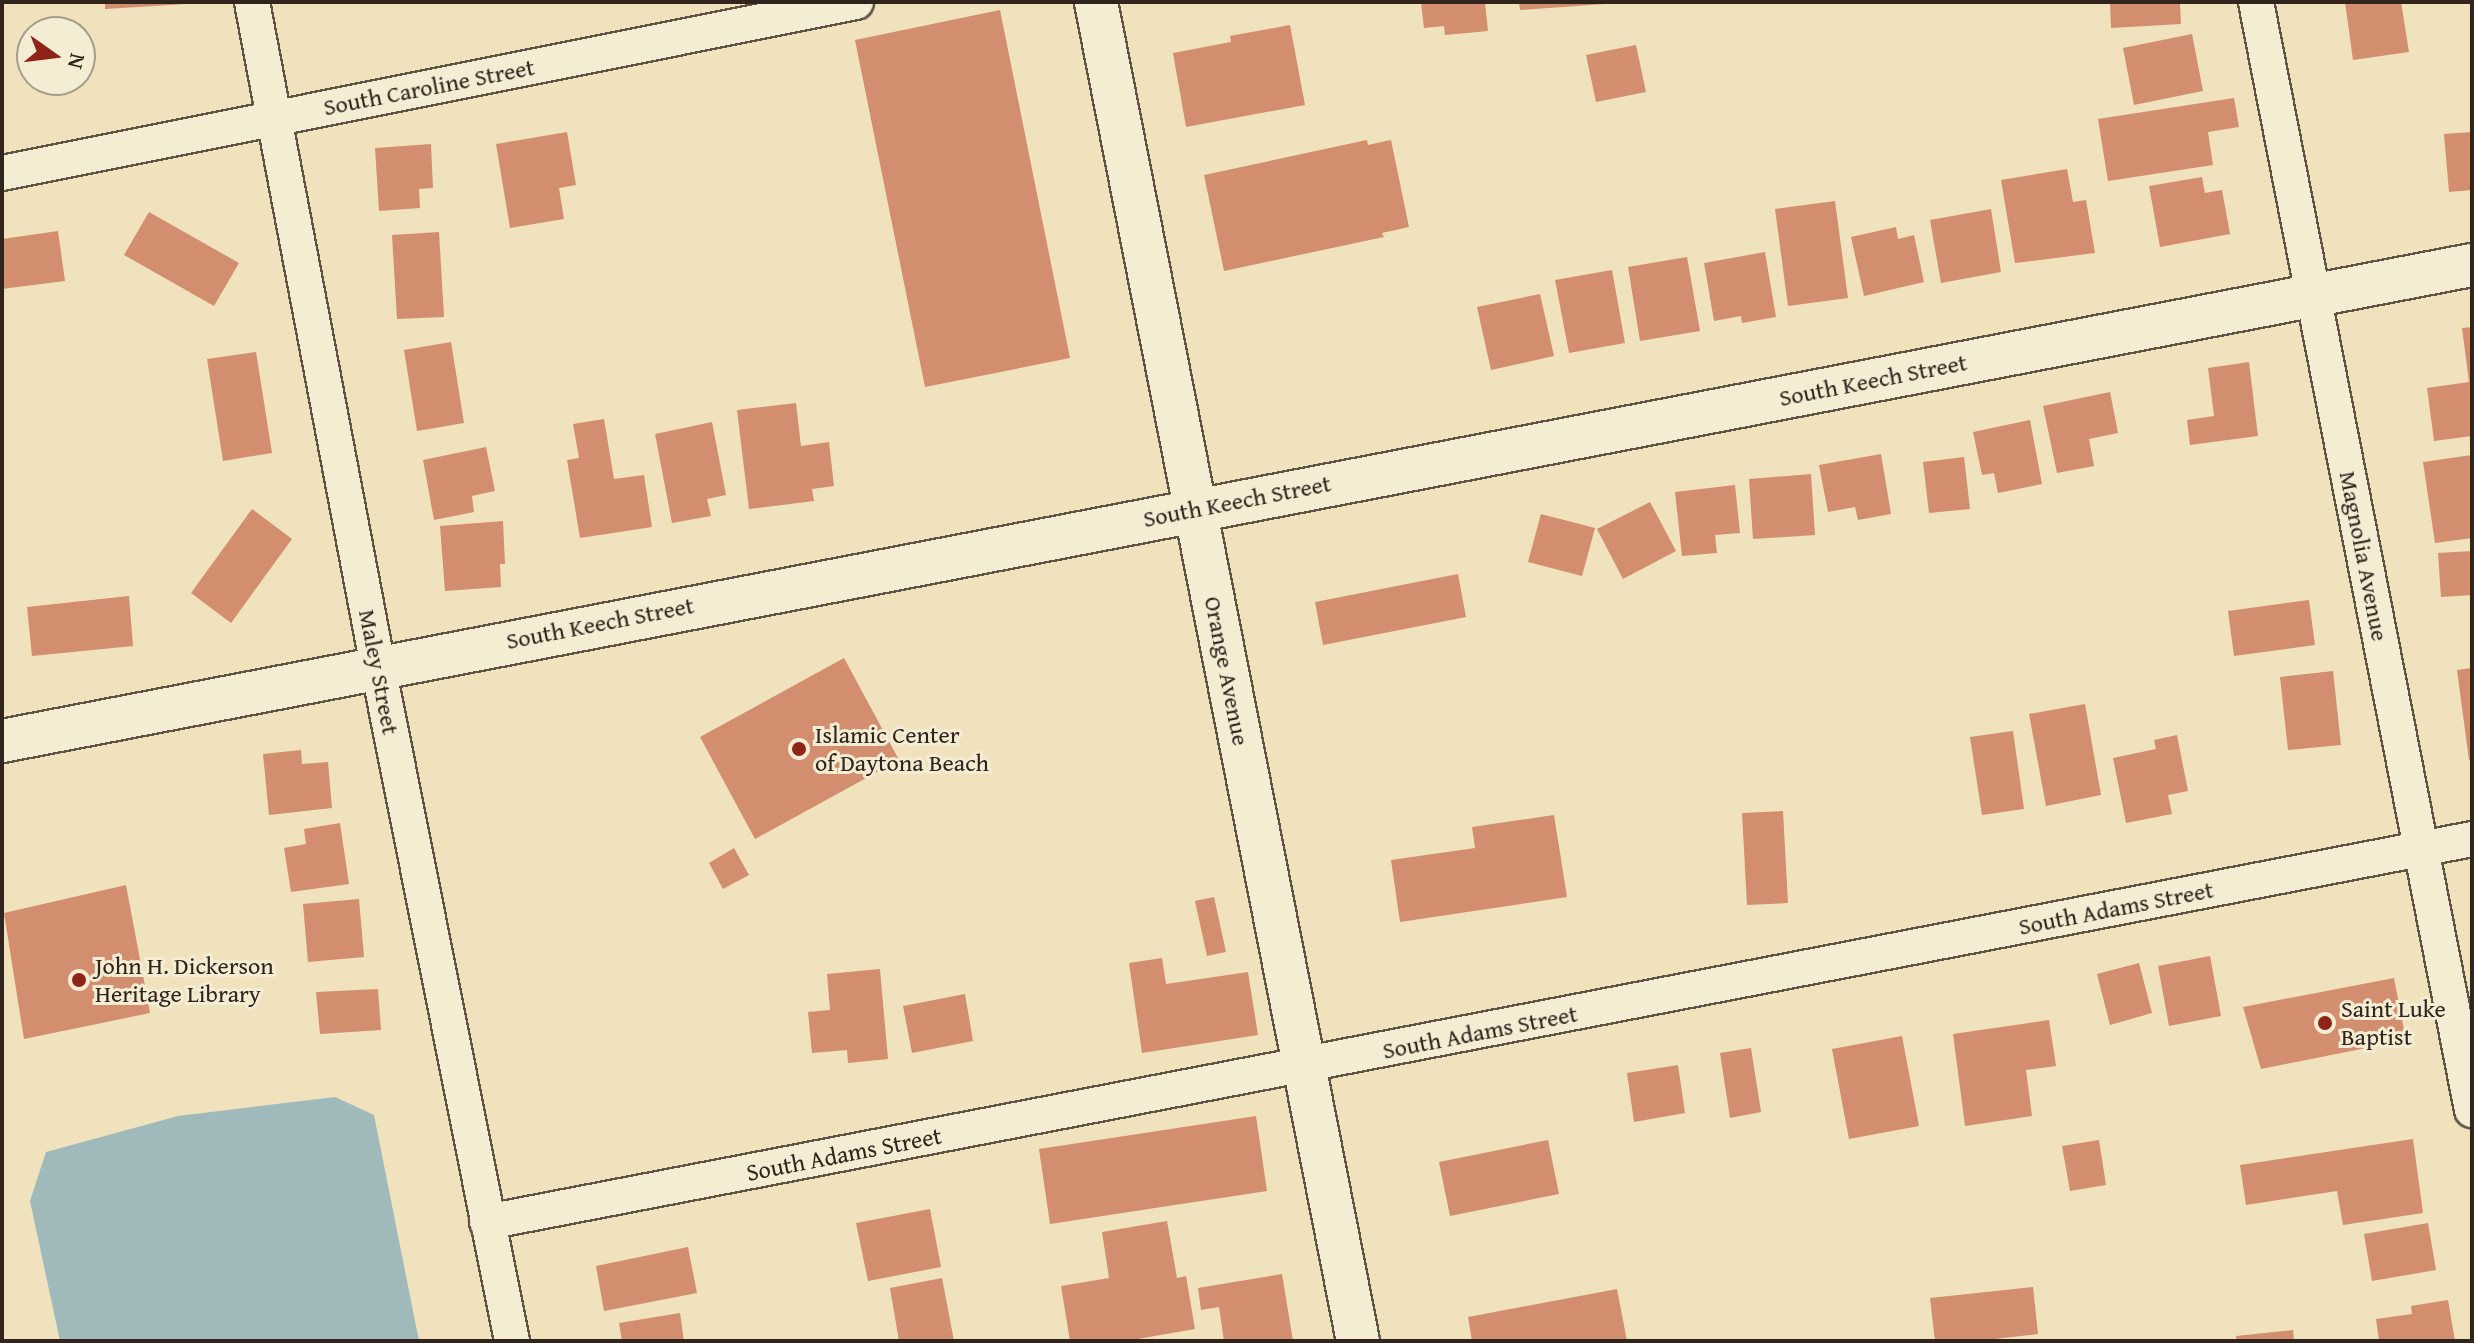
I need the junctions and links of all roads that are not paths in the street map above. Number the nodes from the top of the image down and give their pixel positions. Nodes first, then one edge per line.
1 (252, 2) edge
2 (856, 2) edge
3 (1096, 2) edge
4 (2256, 2) edge
5 (274, 118) junction
6 (2, 173) edge
7 (2472, 265) edge
8 (2314, 297) junction
9 (1196, 509) junction
10 (378, 667) junction
11 (2, 741) edge
12 (2472, 839) edge
13 (2422, 849) junction
14 (1304, 1066) junction
15 (2472, 1110) edge
16 (487, 1222) junction
17 (512, 1341) edge
18 (1358, 1341) edge

1 - 5 street, Maley Street
2 - 5 street, South Caroline Street
3 - 9 street, Orange Avenue
4 - 8 street, Magnolia Avenue
5 - 6 street, South Caroline Street
5 - 10 street, Maley Street
7 - 8 street, South Keech Street
8 - 9 street, South Keech Street
8 - 13 street, Magnolia Avenue
9 - 10 street, South Keech Street
9 - 14 street, Orange Avenue
10 - 11 street, South Keech Street
10 - 16 street, Maley Street
12 - 13 street, South Adams Street
13 - 14 street, South Adams Street
13 - 15 street, Magnolia Avenue
14 - 16 street, South Adams Street
14 - 18 street, Orange Avenue
16 - 17 street, Maley Street

